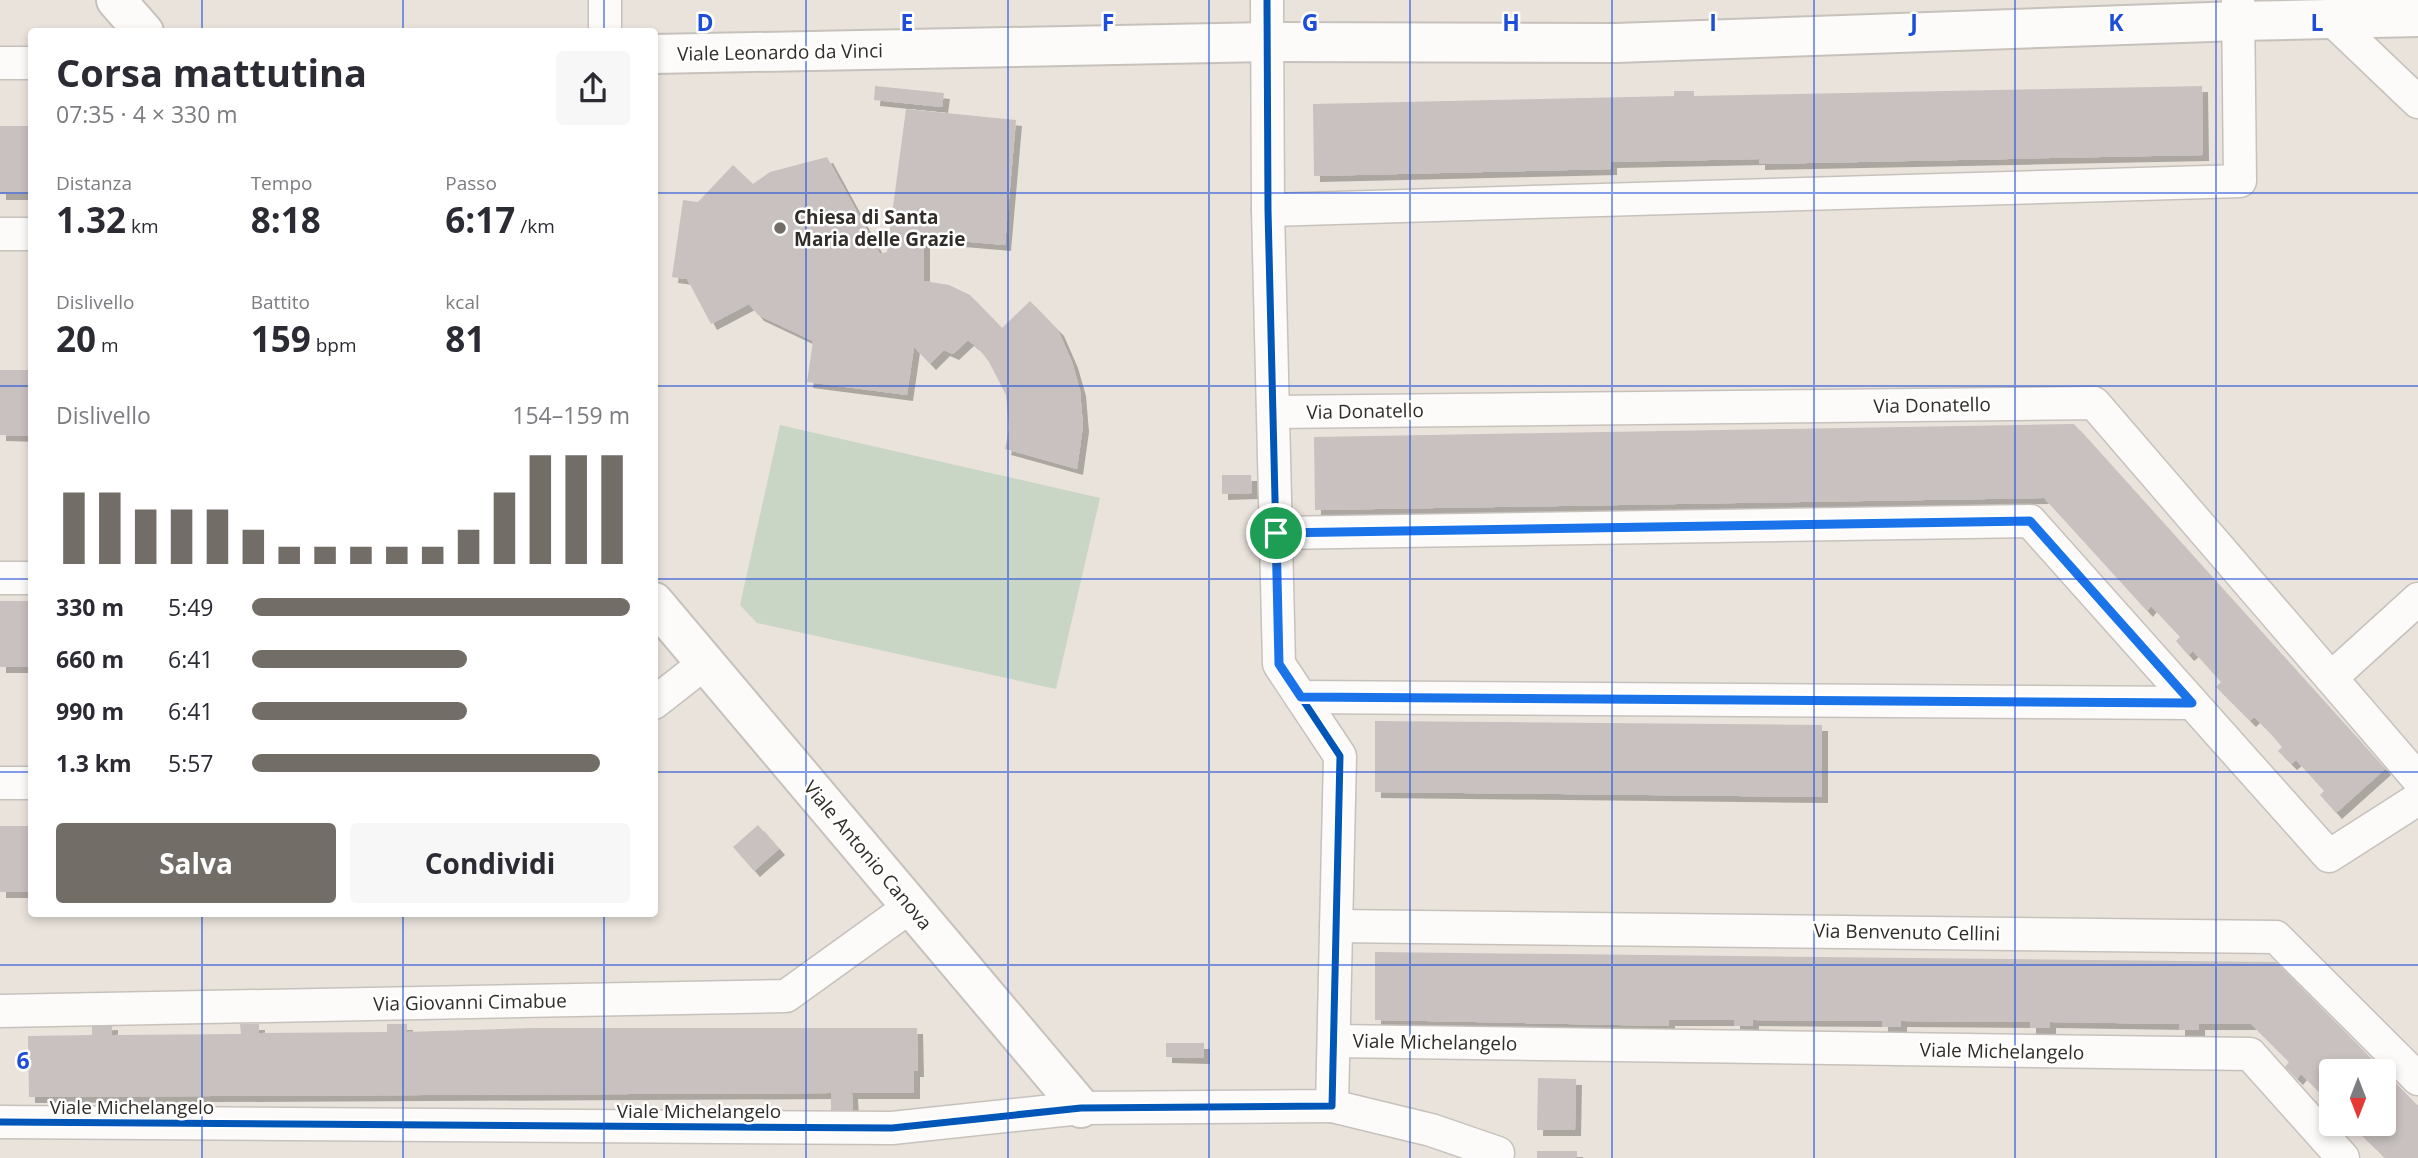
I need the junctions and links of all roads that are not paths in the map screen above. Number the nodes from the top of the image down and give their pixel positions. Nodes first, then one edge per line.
1 (116, 0) edge
2 (605, 0) edge
3 (1266, 0) edge
4 (2239, 11) edge
5 (2418, 18) edge
6 (2332, 20) junction
7 (140, 28) edge
8 (605, 28) edge
9 (1267, 42) junction
10 (658, 54) edge
11 (0, 63) edge
12 (28, 63) edge
13 (2418, 102) edge
14 (1268, 210) junction
15 (0, 234) edge
16 (28, 234) edge
17 (1274, 412) junction
18 (1276, 533) junction
19 (0, 578) edge
20 (28, 578) edge
21 (2418, 599) edge
22 (658, 607) edge
23 (705, 663) junction
24 (2331, 678) junction
25 (1301, 697) junction
26 (658, 701) edge
27 (2192, 703) junction
28 (2418, 779) edge
29 (0, 783) edge
30 (28, 783) edge
31 (2418, 799) edge
32 (911, 906) junction
33 (1336, 926) junction
34 (0, 1011) edge
35 (1334, 1041) junction
36 (2418, 1079) edge
37 (1332, 1106) junction
38 (1081, 1108) junction
39 (0, 1122) edge
40 (1498, 1153) dead end
41 (2343, 1158) edge

1 - 7 street
2 - 8 street
3 - 9 street
4 - 6 street, Viale Leonardo da Vinci
4 - 9 street, Viale Leonardo da Vinci
4 - 14 street
5 - 6 street, Viale Leonardo da Vinci
6 - 13 street
9 - 10 street, Viale Leonardo da Vinci
9 - 14 street
11 - 12 street
14 - 17 street
15 - 16 street
17 - 18 street
17 - 24 street, Via Donatello
18 - 25 street
18 - 27 street
19 - 20 street
21 - 24 street
22 - 23 street, Viale Antonio Canova
23 - 26 street
23 - 32 street, Viale Antonio Canova
24 - 28 street, Via Donatello
25 - 27 street
25 - 33 street
27 - 31 street
29 - 30 street
32 - 34 street, Via Giovanni Cimabue
32 - 38 street, Viale Antonio Canova
33 - 35 street
33 - 36 street, Via Benvenuto Cellini
35 - 37 street, Viale Michelangelo
35 - 41 street, Viale Michelangelo
37 - 38 street, Viale Michelangelo
37 - 40 street
38 - 39 street, Viale Michelangelo

